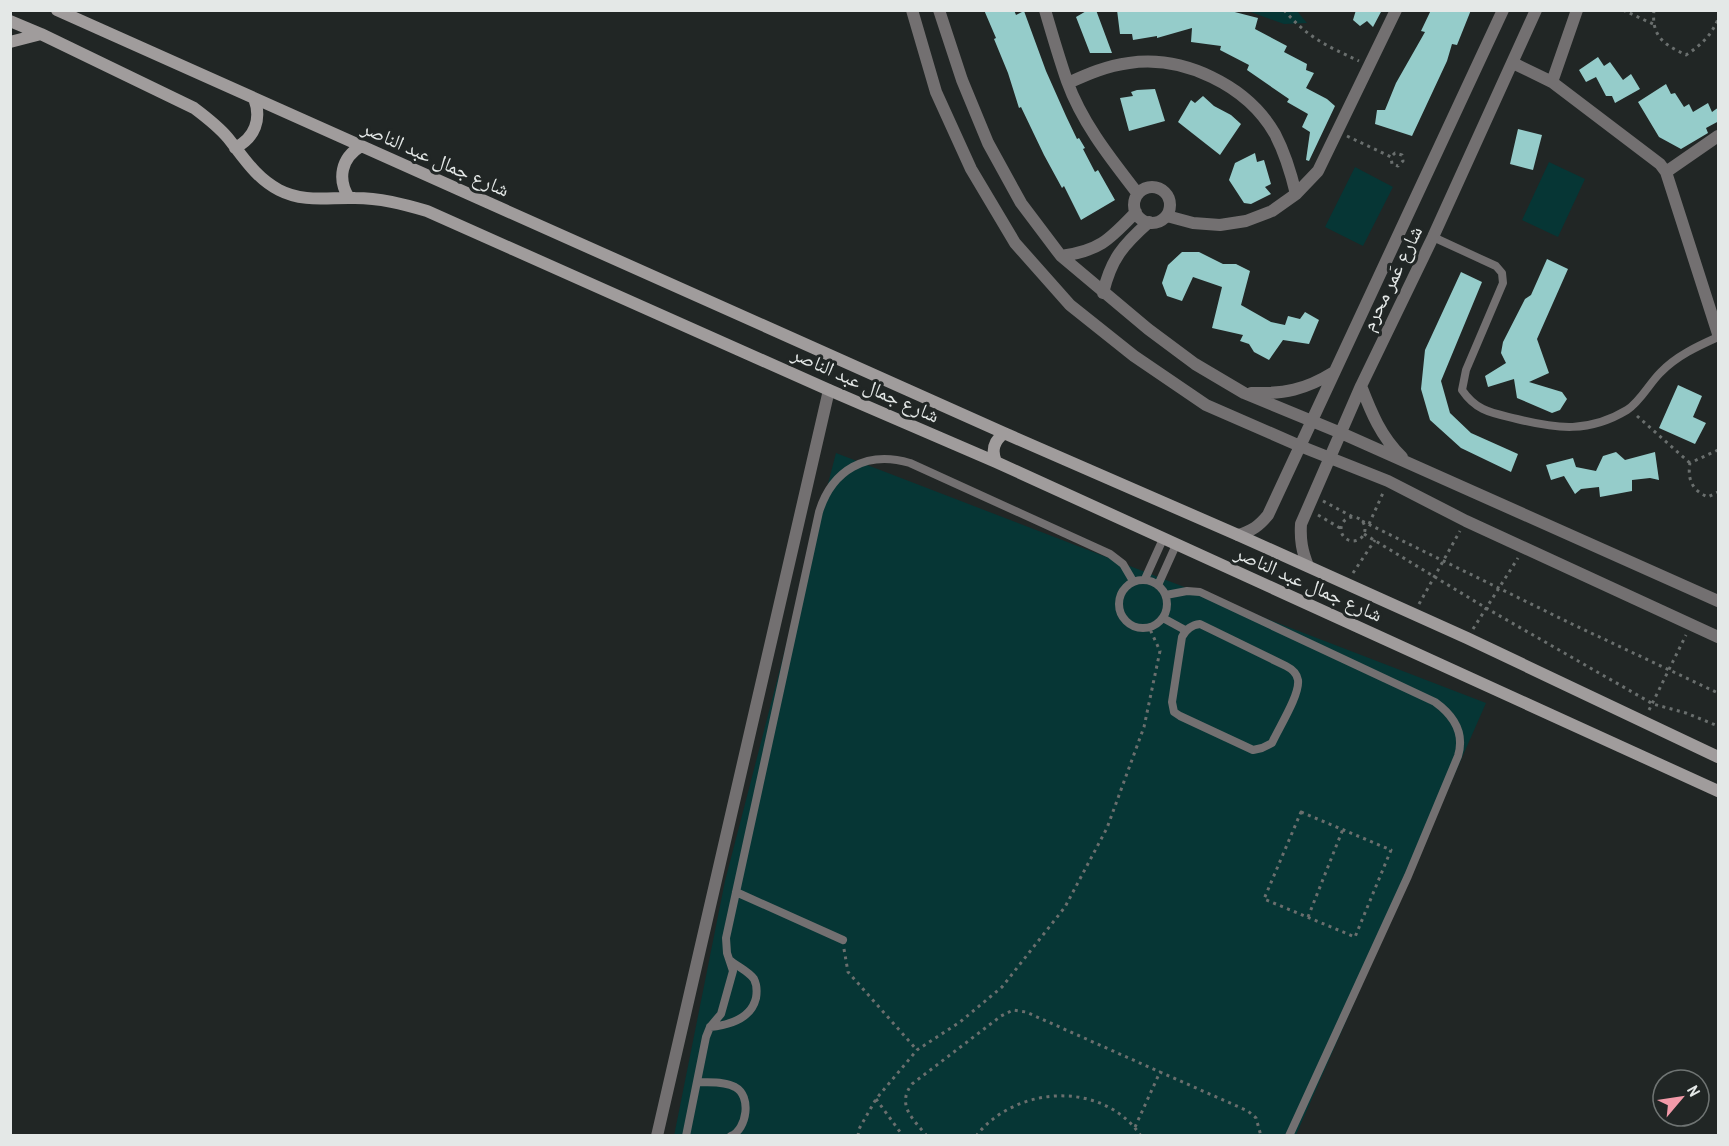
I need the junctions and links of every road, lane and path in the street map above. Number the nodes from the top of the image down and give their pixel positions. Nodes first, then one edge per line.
1 (57, 10) edge
2 (912, 10) edge
3 (939, 10) edge
4 (1045, 10) edge
5 (1284, 10) edge
6 (1396, 10) edge
7 (1503, 10) edge
8 (1536, 10) edge
9 (1577, 10) edge
10 (1623, 10) edge
11 (1654, 10) edge
12 (1719, 19) edge
13 (10, 21) edge
14 (1653, 24) junction
15 (40, 33) junction
16 (10, 42) edge
17 (1513, 63) junction
18 (1370, 66) junction
19 (1552, 82) junction
20 (1068, 83) junction
21 (254, 98) junction
22 (1339, 132) junction
23 (1719, 136) edge
24 (361, 146) junction
25 (235, 148) junction
26 (1390, 157) junction
27 (1666, 172) junction
28 (1138, 194) junction
29 (1296, 194) junction
30 (349, 198) junction
31 (1136, 212) junction
32 (1167, 216) junction
33 (1149, 222) junction
34 (1433, 237) junction
35 (1061, 256) junction
36 (1103, 293) junction
37 (1719, 336) edge
38 (1335, 372) junction
39 (1361, 386) junction
40 (829, 390) junction
41 (1244, 393) junction
42 (1629, 409) junction
43 (1310, 421) junction
44 (1004, 433) junction
45 (1341, 433) junction
46 (1300, 446) junction
47 (1719, 450) edge
48 (1330, 458) junction
49 (996, 462) junction
50 (1407, 462) junction
51 (1690, 463) junction
52 (1388, 481) junction
53 (1719, 492) edge
54 (1314, 497) junction
55 (1308, 509) junction
56 (1353, 517) junction
57 (1362, 520) junction
58 (1466, 521) junction
59 (1369, 524) junction
60 (1340, 528) junction
61 (1364, 534) junction
62 (1238, 535) junction
63 (1163, 538) junction
64 (1375, 540) junction
65 (1176, 545) junction
66 (1524, 548) junction
67 (1443, 561) junction
68 (1308, 566) junction
69 (1435, 576) junction
70 (1144, 579) junction
71 (1133, 581) junction
72 (1346, 583) junction
73 (1158, 585) junction
74 (1499, 588) junction
75 (1166, 595) junction
76 (1719, 601) edge
77 (1486, 608) junction
78 (1414, 614) junction
79 (1163, 618) junction
80 (1691, 624) junction
81 (1149, 627) junction
82 (1185, 630) junction
83 (1719, 637) edge
84 (1467, 638) junction
85 (1669, 670) junction
86 (1719, 693) edge
87 (1653, 704) junction
88 (1644, 723) junction
89 (1719, 726) edge
90 (1719, 757) edge
91 (1719, 791) edge
92 (1343, 829) junction
93 (736, 892) junction
94 (1308, 918) junction
95 (843, 940) joint
96 (729, 959) junction
97 (710, 1027) junction
98 (917, 1050) junction
99 (1160, 1072) junction
100 (697, 1082) junction
101 (876, 1099) junction
102 (1135, 1127) junction
103 (657, 1136) edge
104 (686, 1136) edge
105 (731, 1136) edge
106 (858, 1136) edge
107 (903, 1136) edge
108 (927, 1136) edge
109 (976, 1136) edge
110 (1141, 1136) edge
111 (1261, 1136) edge
112 (1289, 1136) edge

1 - 21 main road, شارع جمال عبد الناصر
2 - 46 street
3 - 35 street
4 - 20 street
5 - 18 path
6 - 18 street
7 - 38 street, شارع عَمر محرم
8 - 17 street, شارع عَمر محرم
9 - 19 street
10 - 14 path
11 - 14 path
12 - 14 path
13 - 15 main road, شارع جمال عبد الناصر
15 - 16 main road
15 - 25 main road, شارع جمال عبد الناصر
17 - 19 street
17 - 34 street, شارع عَمر محرم
18 - 22 street
19 - 27 street
20 - 28 street
20 - 29 street
21 - 24 main road, شارع جمال عبد الناصر
21 - 25 main road
22 - 26 path
22 - 29 street
23 - 27 street
24 - 30 main road
24 - 44 main road, شارع جمال عبد الناصر
25 - 30 main road, شارع جمال عبد الناصر
26 - 26 path
27 - 37 street
28 - 31 street
28 - 32 street
29 - 32 street
30 - 40 main road, شارع جمال عبد الناصر
31 - 33 street
31 - 35 street
32 - 33 street
33 - 36 street
34 - 39 street, شارع عَمر محرم
34 - 42 lane
35 - 36 street
36 - 41 street
37 - 42 lane
38 - 41 street
38 - 43 street, شارع عَمر محرم
39 - 45 street, شارع عَمر محرم
39 - 50 street
40 - 49 main road, شارع جمال عبد الناصر
40 - 103 street
41 - 43 street
42 - 51 path
43 - 45 street
43 - 46 street, شارع عَمر محرم
44 - 49 main road
44 - 62 main road, شارع جمال عبد الناصر
45 - 48 street, شارع عَمر محرم
45 - 50 street
46 - 48 street
46 - 62 street, شارع عَمر محرم
47 - 51 path
48 - 52 street
48 - 54 street, شارع عَمر محرم
49 - 63 main road, شارع جمال عبد الناصر
50 - 76 street
51 - 53 path
52 - 58 street
52 - 59 path
54 - 55 street, شارع عَمر محرم
54 - 56 path
55 - 60 path
55 - 68 street, شارع عَمر محرم
56 - 57 path
56 - 60 path
57 - 59 path
57 - 61 path
58 - 66 street
58 - 67 path
59 - 67 path
60 - 61 path
61 - 64 path
62 - 68 main road, شارع جمال عبد الناصر
63 - 65 main road, شارع جمال عبد الناصر
63 - 70 lane
64 - 69 path
64 - 72 path
65 - 73 lane
65 - 91 main road, شارع جمال عبد الناصر
66 - 74 path
66 - 80 street
67 - 69 path
67 - 74 path
68 - 72 main road, شارع جمال عبد الناصر
69 - 77 path
69 - 78 path
70 - 71 lane
70 - 73 lane
71 - 81 lane
71 - 93 lane
72 - 78 main road, شارع جمال عبد الناصر
73 - 75 lane
74 - 77 path
74 - 85 path
75 - 79 lane
75 - 112 lane
77 - 84 path
77 - 87 path
78 - 84 main road, شارع جمال عبد الناصر
79 - 81 lane
79 - 82 lane
80 - 83 street
80 - 85 path
81 - 98 path
82 - 82 lane
84 - 88 main road, شارع جمال عبد الناصر
85 - 86 path
85 - 87 path
87 - 88 path
87 - 89 path
88 - 90 main road, شارع جمال عبد الناصر
92 - 94 path
92 - 94 path
92 - 94 path
93 - 95 lane
93 - 96 lane
95 - 98 path
96 - 97 lane
96 - 97 lane
97 - 100 lane
98 - 101 path
99 - 102 path
99 - 108 path
99 - 111 path
100 - 104 lane
100 - 105 lane
101 - 106 path
101 - 107 path
102 - 109 path
102 - 110 path

